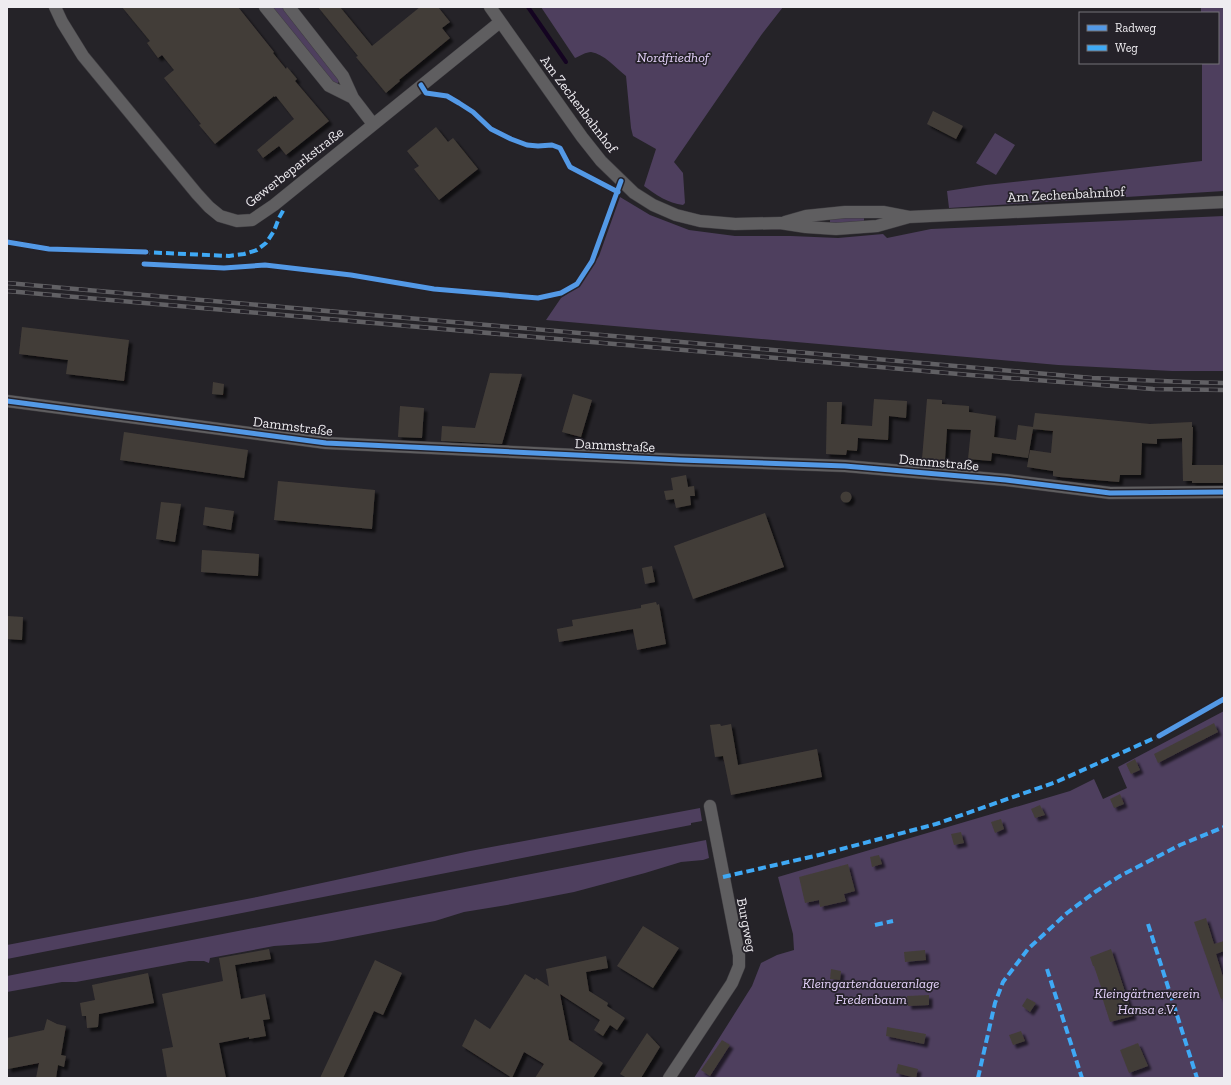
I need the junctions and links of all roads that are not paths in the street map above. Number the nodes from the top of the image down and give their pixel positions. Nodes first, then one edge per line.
1 (56, 7) edge
2 (265, 7) edge
3 (289, 7) edge
4 (490, 7) edge
5 (500, 22) junction
6 (353, 98) junction
7 (373, 124) junction
8 (1224, 202) edge
9 (7, 401) edge
10 (1224, 492) edge
11 (710, 806) dead end
12 (669, 1078) edge

1 - 7 street, Gewerbeparkstraße
2 - 6 street
3 - 6 street
4 - 5 street
5 - 7 street, Gewerbeparkstraße
5 - 8 street, Am Zechenbahnhof
6 - 7 street
9 - 10 street, Dammstraße
11 - 12 street, Burgweg

